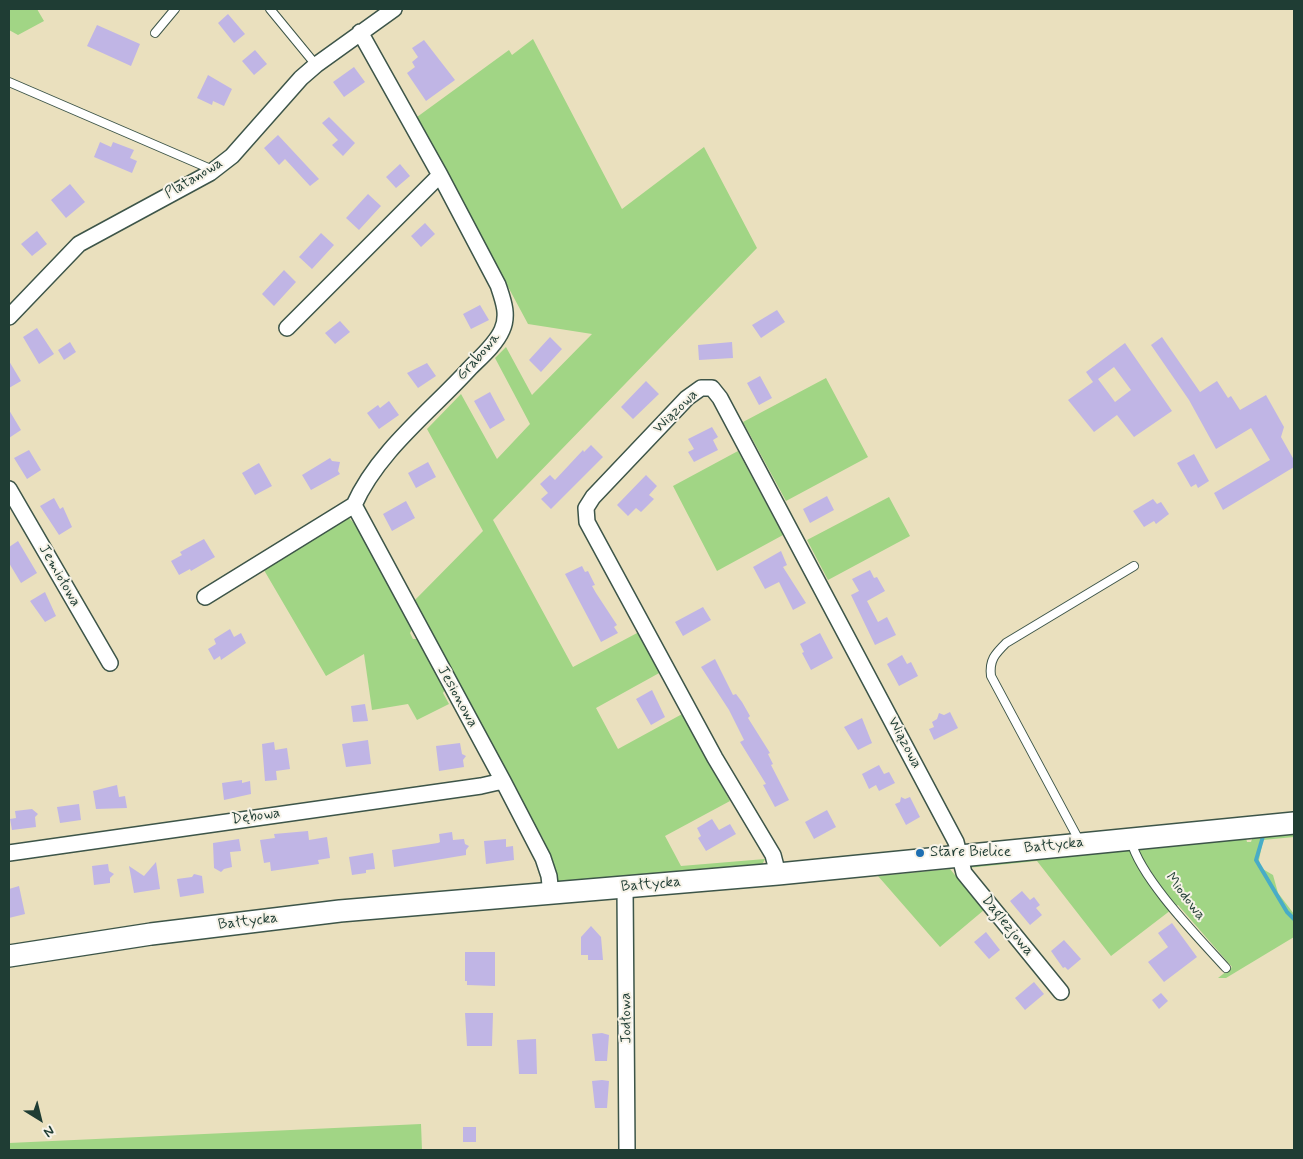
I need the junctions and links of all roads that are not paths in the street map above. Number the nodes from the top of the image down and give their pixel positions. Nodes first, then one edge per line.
1 (175, 9) edge
2 (270, 9) edge
3 (394, 9) edge
4 (360, 32) junction
5 (155, 33) dead end
6 (316, 65) junction
7 (9, 82) edge
8 (213, 170) junction
9 (440, 175) junction
10 (9, 317) edge
11 (287, 328) dead end
12 (9, 490) edge
13 (354, 505) junction
14 (1134, 566) dead end
15 (205, 597) dead end
16 (110, 663) dead end
17 (503, 781) junction
18 (1294, 823) edge
19 (1130, 839) junction
20 (1081, 843) junction
21 (9, 853) edge
22 (960, 856) junction
23 (778, 874) junction
24 (625, 887) junction
25 (551, 894) junction
26 (9, 956) edge
27 (1226, 968) dead end
28 (1061, 992) dead end
29 (627, 1150) edge

1 - 5 lane
2 - 6 lane
3 - 4 street, Platanowa
4 - 6 street, Platanowa
4 - 9 street, Grabowa
6 - 8 street, Platanowa
7 - 8 lane
8 - 10 street, Platanowa
9 - 11 street
9 - 13 street, Grabowa
12 - 16 street, Jemiołowa
13 - 15 street
13 - 17 street, Jesionowa
14 - 20 lane
17 - 21 street, Dębowa
17 - 25 street, Jesionowa
18 - 19 street, Bałtycka
19 - 20 street, Bałtycka
19 - 27 lane, Miodowa
20 - 22 street, Bałtycka
22 - 23 street, Bałtycka
22 - 23 street, Wiązowa
22 - 28 street, Daglezjowa
23 - 24 street, Bałtycka
24 - 25 street, Bałtycka
24 - 29 street, Jodłowa
25 - 26 street, Bałtycka

